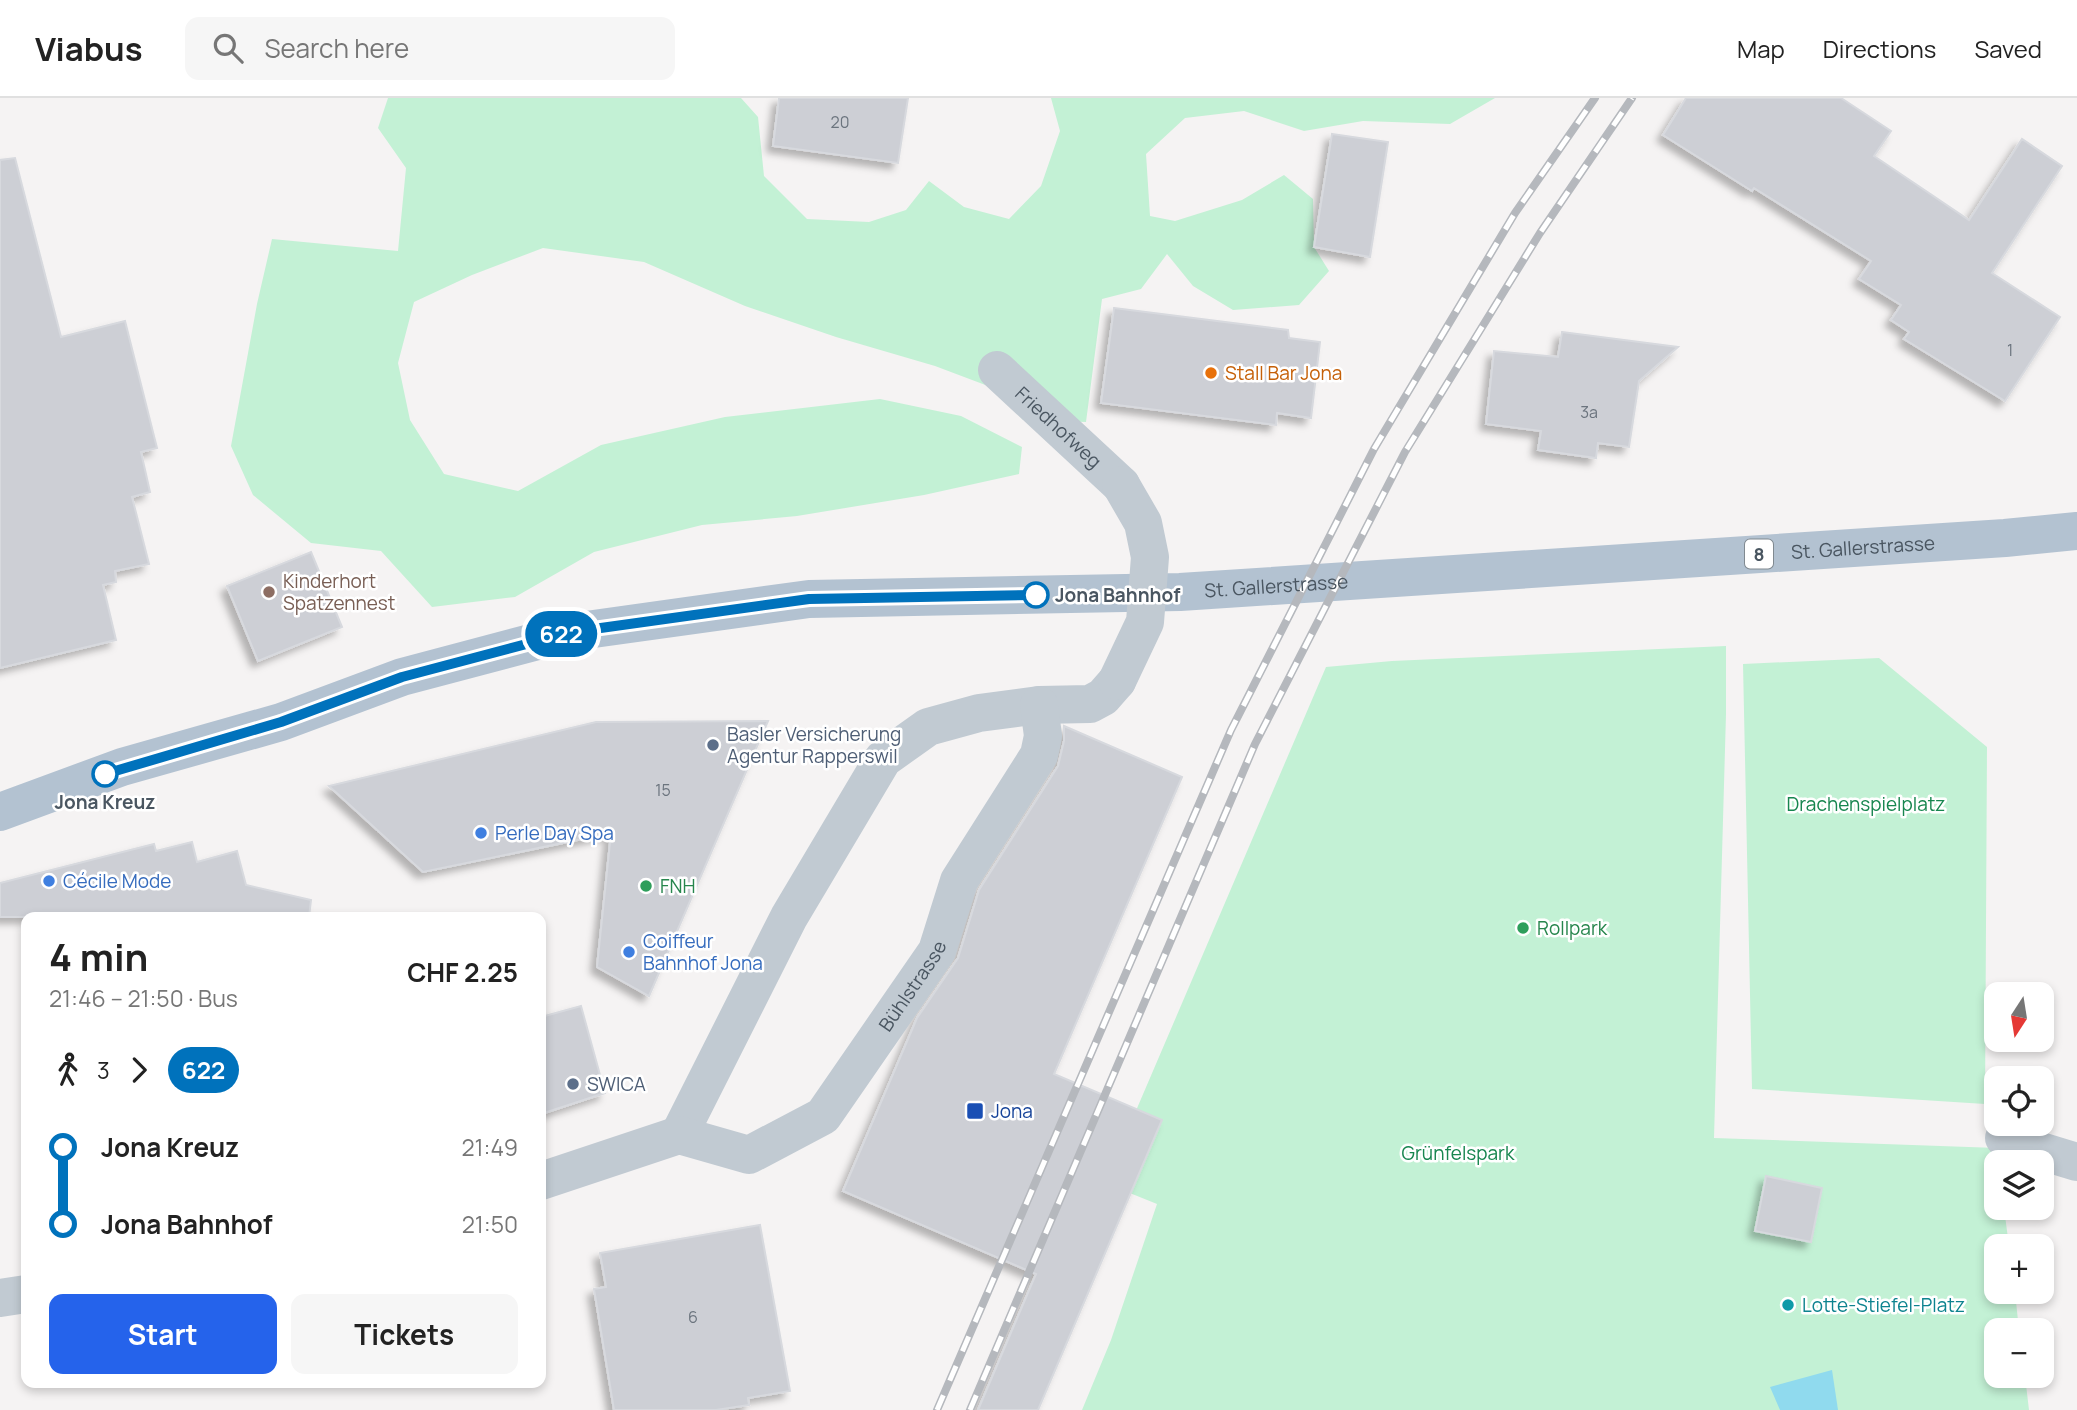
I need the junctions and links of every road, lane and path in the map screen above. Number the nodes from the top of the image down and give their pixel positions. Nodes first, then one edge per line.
1 (998, 370) dead end
2 (2077, 531) edge
3 (1039, 705) junction
4 (0, 812) edge
5 (679, 1135) junction
6 (2004, 1138) dead end
7 (2077, 1162) edge
8 (546, 1179) edge
9 (21, 1295) edge
10 (0, 1298) edge

1 - 3 street, Friedhofweg, bridge
2 - 4 main road, St. Gallerstrasse / 8
3 - 5 street
3 - 5 street, Bühlstrasse
5 - 8 street
6 - 7 street
9 - 10 street

